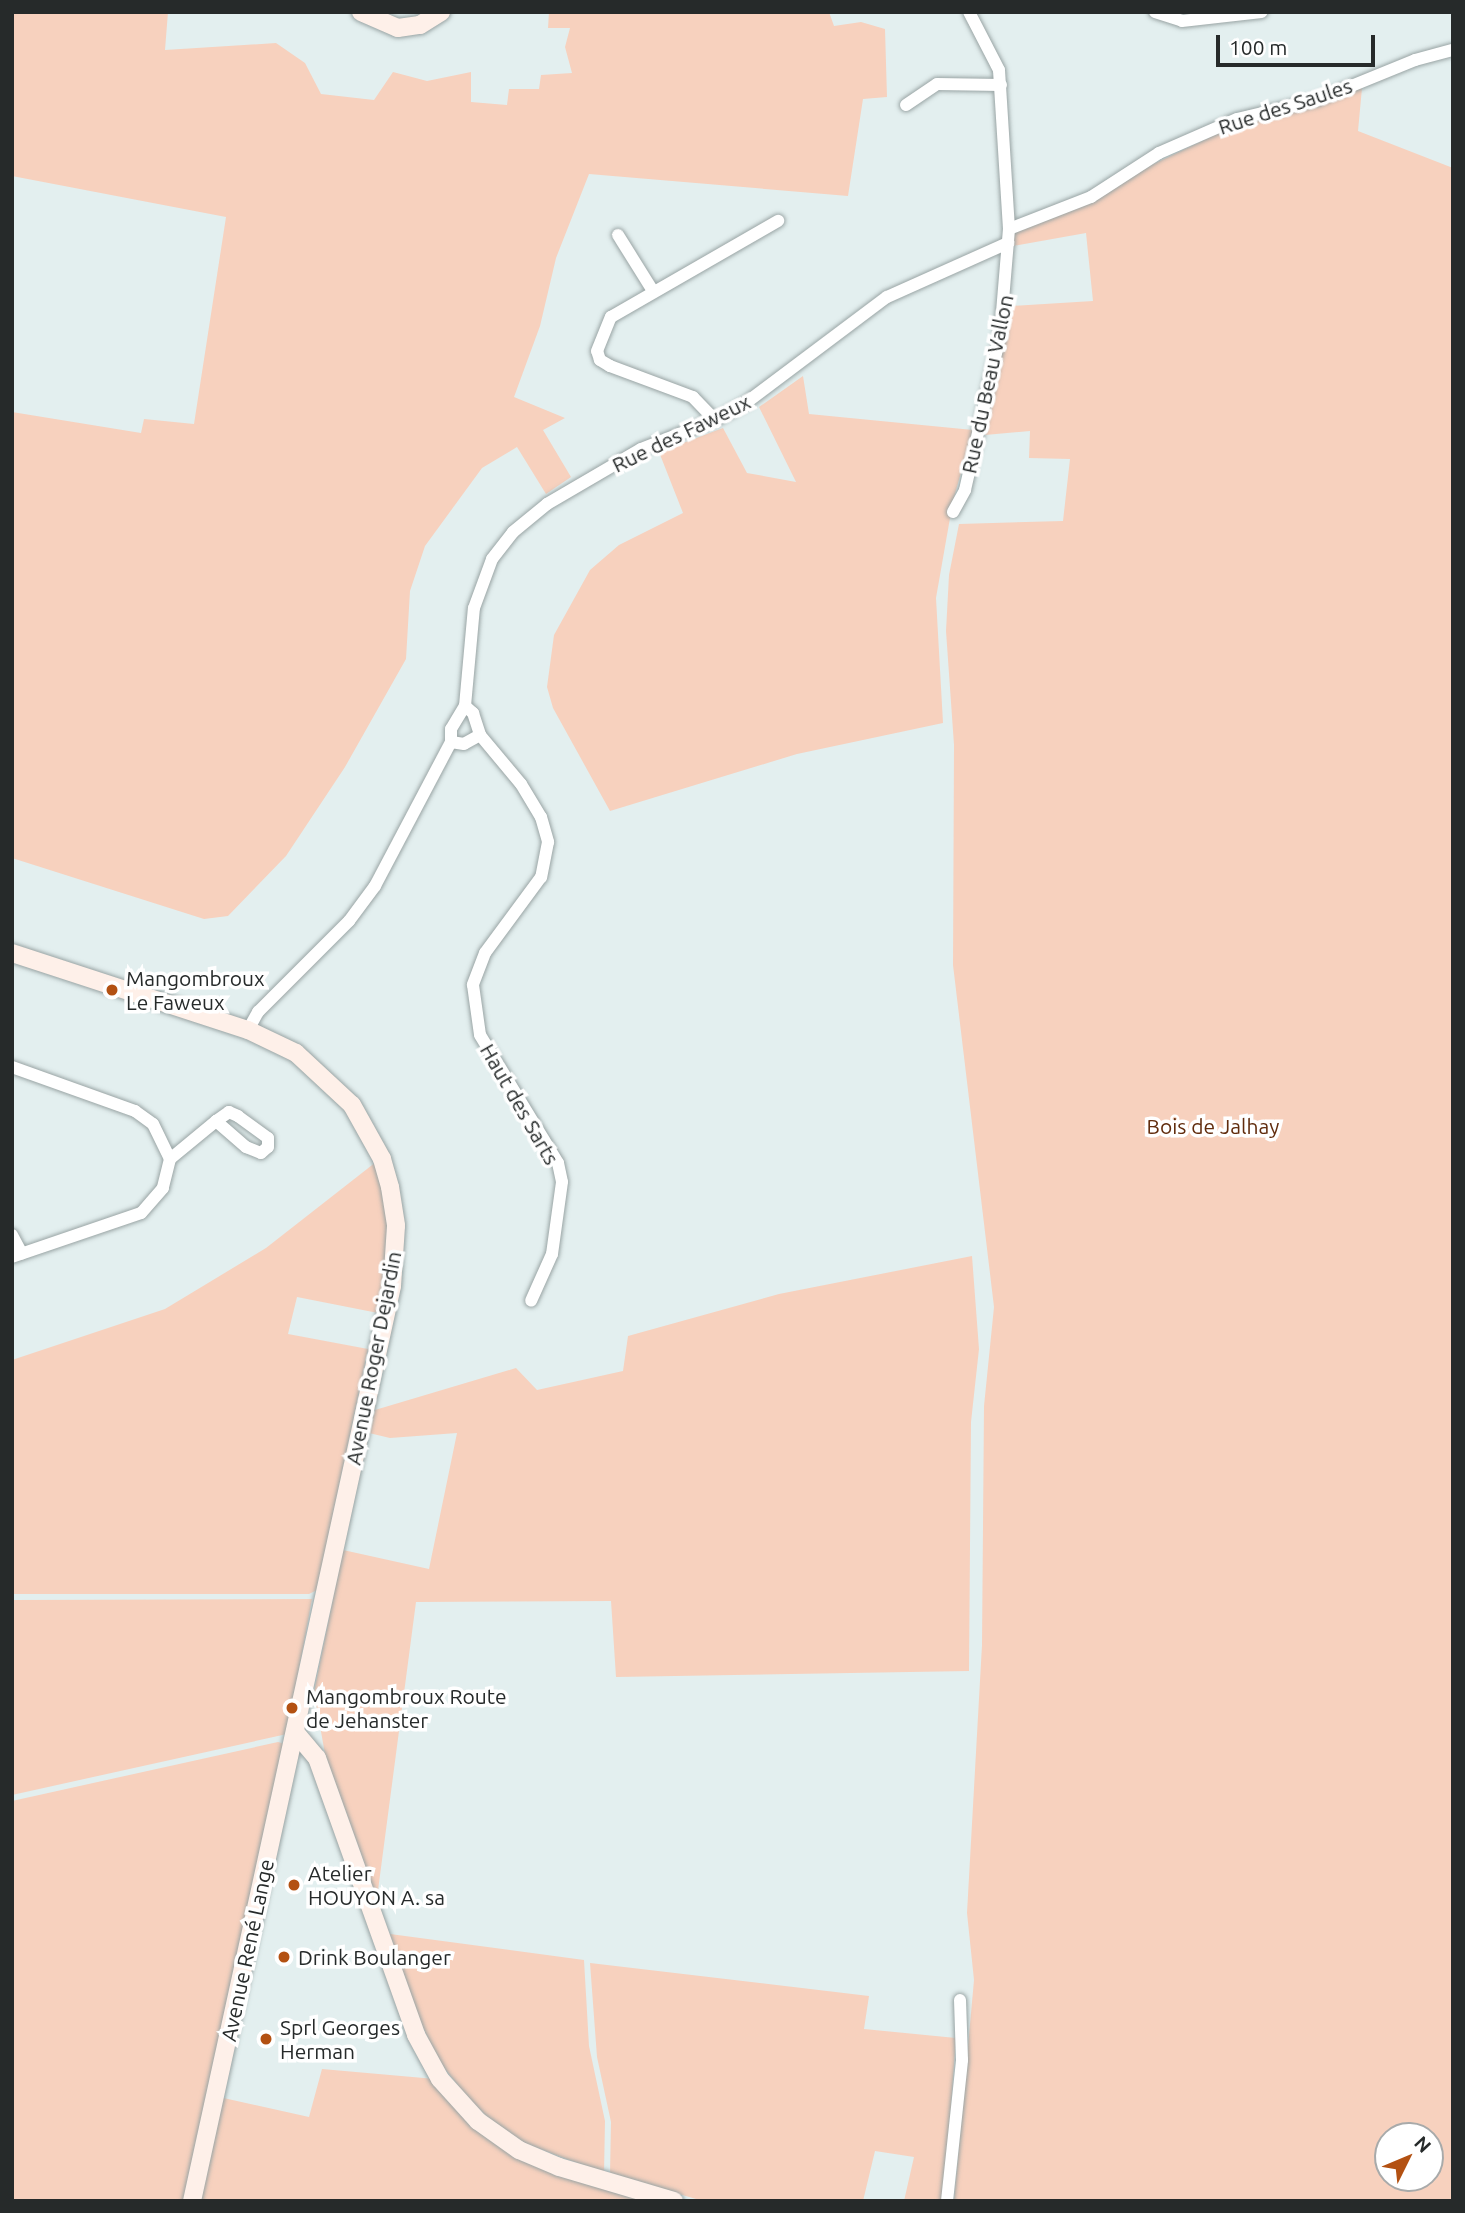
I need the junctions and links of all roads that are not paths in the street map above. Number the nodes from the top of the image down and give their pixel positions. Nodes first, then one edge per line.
1 (361, 12) edge
2 (441, 12) edge
3 (970, 12) edge
4 (1155, 12) edge
5 (1261, 12) edge
6 (1453, 50) edge
7 (1001, 85) junction
8 (905, 105) dead end
9 (778, 221) dead end
10 (1009, 229) junction
11 (618, 234) dead end
12 (1008, 243) junction
13 (653, 291) junction
14 (715, 420) junction
15 (953, 512) dead end
16 (465, 706) junction
17 (480, 735) junction
18 (451, 742) junction
19 (12, 953) edge
20 (248, 1030) junction
21 (12, 1067) edge
22 (216, 1121) dead end
23 (170, 1159) junction
24 (12, 1235) edge
25 (17, 1256) edge
26 (531, 1301) dead end
27 (302, 1700) joint
28 (295, 1732) junction
29 (960, 2000) dead end
30 (192, 2201) edge
31 (674, 2201) edge
32 (947, 2201) edge

1 - 2 main road
3 - 7 street, Rue du Beau Vallon
4 - 5 street
6 - 10 street, Rue des Saules
7 - 8 street
7 - 10 street, Rue du Beau Vallon
9 - 13 street
10 - 12 street, Rue du Beau Vallon
11 - 13 street
12 - 14 street, Rue des Faweux
12 - 15 street, Rue du Beau Vallon
13 - 14 street
14 - 16 street, Rue des Faweux
16 - 17 street, Haut des Sarts
16 - 18 street
17 - 18 street
17 - 26 street, Haut des Sarts
18 - 20 street
19 - 20 main road, Avenue Roger Dejardin
20 - 27 main road, Avenue Roger Dejardin
21 - 23 street
22 - 23 street
23 - 25 street
24 - 25 street
27 - 28 main road, Avenue René Lange
28 - 30 main road, Avenue René Lange
28 - 31 main road
29 - 32 street

